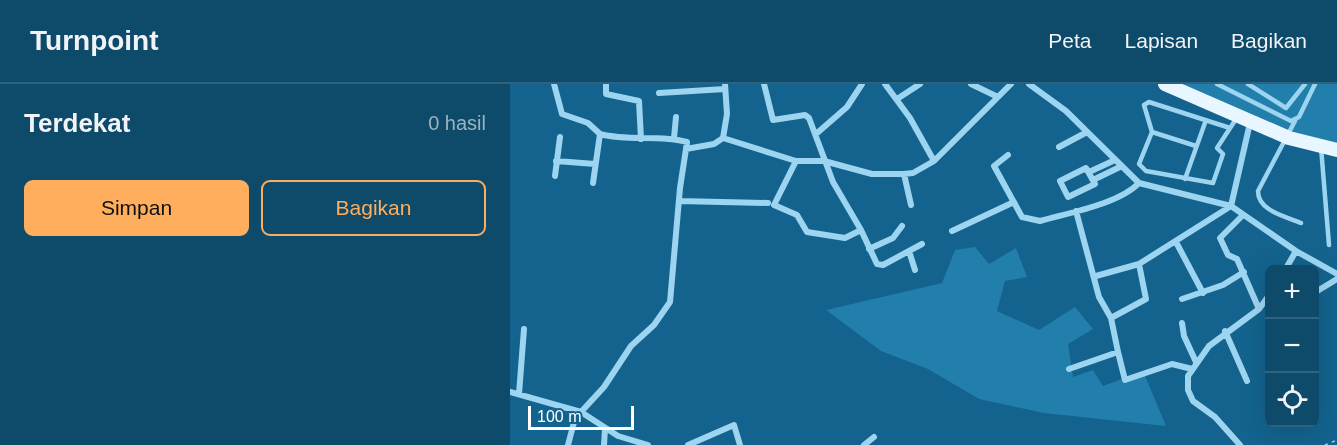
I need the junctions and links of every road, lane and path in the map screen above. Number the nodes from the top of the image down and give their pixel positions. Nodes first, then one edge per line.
1 (554, 84) edge
2 (606, 84) edge
3 (764, 84) edge
4 (862, 84) edge
5 (885, 84) edge
6 (920, 84) edge
7 (971, 84) edge
8 (1011, 84) edge
9 (1029, 84) edge
10 (1165, 84) edge
11 (1216, 84) edge
12 (1229, 84) edge
13 (1248, 84) edge
14 (1305, 84) edge
15 (1315, 84) edge
16 (725, 86) edge
17 (1225, 89) junction
18 (659, 93) dead end
19 (998, 97) junction
20 (897, 99) junction
21 (676, 117) dead end
22 (1206, 120) junction
23 (1295, 121) junction
24 (1239, 123) junction
25 (1087, 132) junction
26 (1152, 132) junction
27 (600, 134) junction
28 (816, 134) junction
29 (560, 137) dead end
30 (674, 138) junction
31 (723, 138) junction
32 (1287, 138) junction
33 (641, 139) junction
34 (1196, 146) junction
35 (1059, 147) dead end
36 (1321, 147) junction
37 (686, 149) junction
38 (1337, 150) edge
39 (1008, 155) dead end
40 (796, 160) junction
41 (933, 160) junction
42 (1115, 160) junction
43 (556, 161) junction
44 (824, 161) junction
45 (595, 164) junction
46 (1122, 166) junction
47 (1089, 172) junction
48 (904, 174) junction
49 (555, 176) dead end
50 (1185, 179) junction
51 (1093, 180) junction
52 (592, 183) dead end
53 (1139, 183) junction
54 (679, 201) junction
55 (1014, 202) junction
56 (768, 203) dead end
57 (911, 205) dead end
58 (1231, 206) junction
59 (1076, 211) junction
60 (1243, 215) junction
61 (1301, 224) dead end
62 (902, 226) dead end
63 (861, 230) junction
64 (952, 231) dead end
65 (1176, 242) junction
66 (922, 244) dead end
67 (1329, 245) dead end
68 (869, 249) junction
69 (909, 251) junction
70 (1296, 251) junction
71 (1139, 264) junction
72 (1288, 265) edge
73 (915, 270) dead end
74 (1244, 272) junction
75 (1337, 274) edge
76 (1096, 276) junction
77 (1337, 279) edge
78 (1319, 290) edge
79 (1203, 293) junction
80 (1182, 299) dead end
81 (1265, 300) edge
82 (1259, 309) junction
83 (1111, 318) junction
84 (1182, 323) dead end
85 (524, 329) dead end
86 (1225, 331) junction
87 (1118, 352) junction
88 (1196, 362) junction
89 (1069, 369) dead end
90 (1192, 369) junction
91 (1247, 381) dead end
92 (510, 392) edge
93 (519, 394) junction
94 (579, 412) junction
95 (605, 429) junction
96 (874, 436) dead end
97 (1337, 440) edge
98 (568, 445) edge
99 (604, 445) edge
100 (648, 445) edge
101 (688, 445) edge
102 (740, 445) edge
103 (864, 445) edge
104 (1240, 445) edge
105 (1325, 445) edge

1 - 27 street
2 - 33 street
3 - 28 street
4 - 28 street
5 - 20 street
6 - 20 street
7 - 19 street
8 - 19 street
9 - 25 street
10 - 24 main road
11 - 17 lane
12 - 17 lane
13 - 14 lane
15 - 23 lane
16 - 18 street
16 - 31 street
17 - 23 lane
19 - 41 street
20 - 41 street
21 - 30 street
22 - 24 lane
22 - 26 lane
22 - 34 lane
23 - 32 lane
24 - 32 main road
24 - 50 lane
24 - 58 street
25 - 35 street
25 - 42 street
26 - 34 lane
26 - 50 lane
27 - 33 street
27 - 45 street
28 - 44 street
29 - 43 street
30 - 33 street
30 - 37 street
31 - 37 street
31 - 40 street
32 - 36 main road
32 - 61 lane
34 - 50 lane
36 - 38 main road
36 - 67 lane
37 - 54 street
39 - 55 street
40 - 44 street
40 - 63 street
41 - 48 street
42 - 46 street
42 - 47 street
43 - 45 street
43 - 49 street
44 - 48 street
44 - 63 street
45 - 52 street
46 - 51 street
46 - 53 street
47 - 51 street
47 - 51 street
48 - 57 street
53 - 58 street
53 - 59 street
54 - 56 street
54 - 94 street
55 - 59 street
55 - 64 street
58 - 60 street
58 - 65 street
59 - 76 street
60 - 70 street
60 - 74 street
62 - 68 street
63 - 68 street
65 - 71 street
65 - 79 street
66 - 69 street
68 - 69 street
69 - 73 street
70 - 72 street
70 - 75 street
71 - 76 street
71 - 83 street
74 - 79 street
74 - 82 street
76 - 83 street
77 - 78 street
79 - 80 street
81 - 82 street
82 - 86 street
83 - 87 street
84 - 88 street
85 - 93 street
86 - 88 street
86 - 91 street
87 - 89 street
87 - 90 street
88 - 90 street
90 - 104 street
92 - 93 street
93 - 94 street
94 - 95 street
94 - 98 street
95 - 99 street
95 - 100 street
96 - 103 street
97 - 105 path
101 - 102 street

